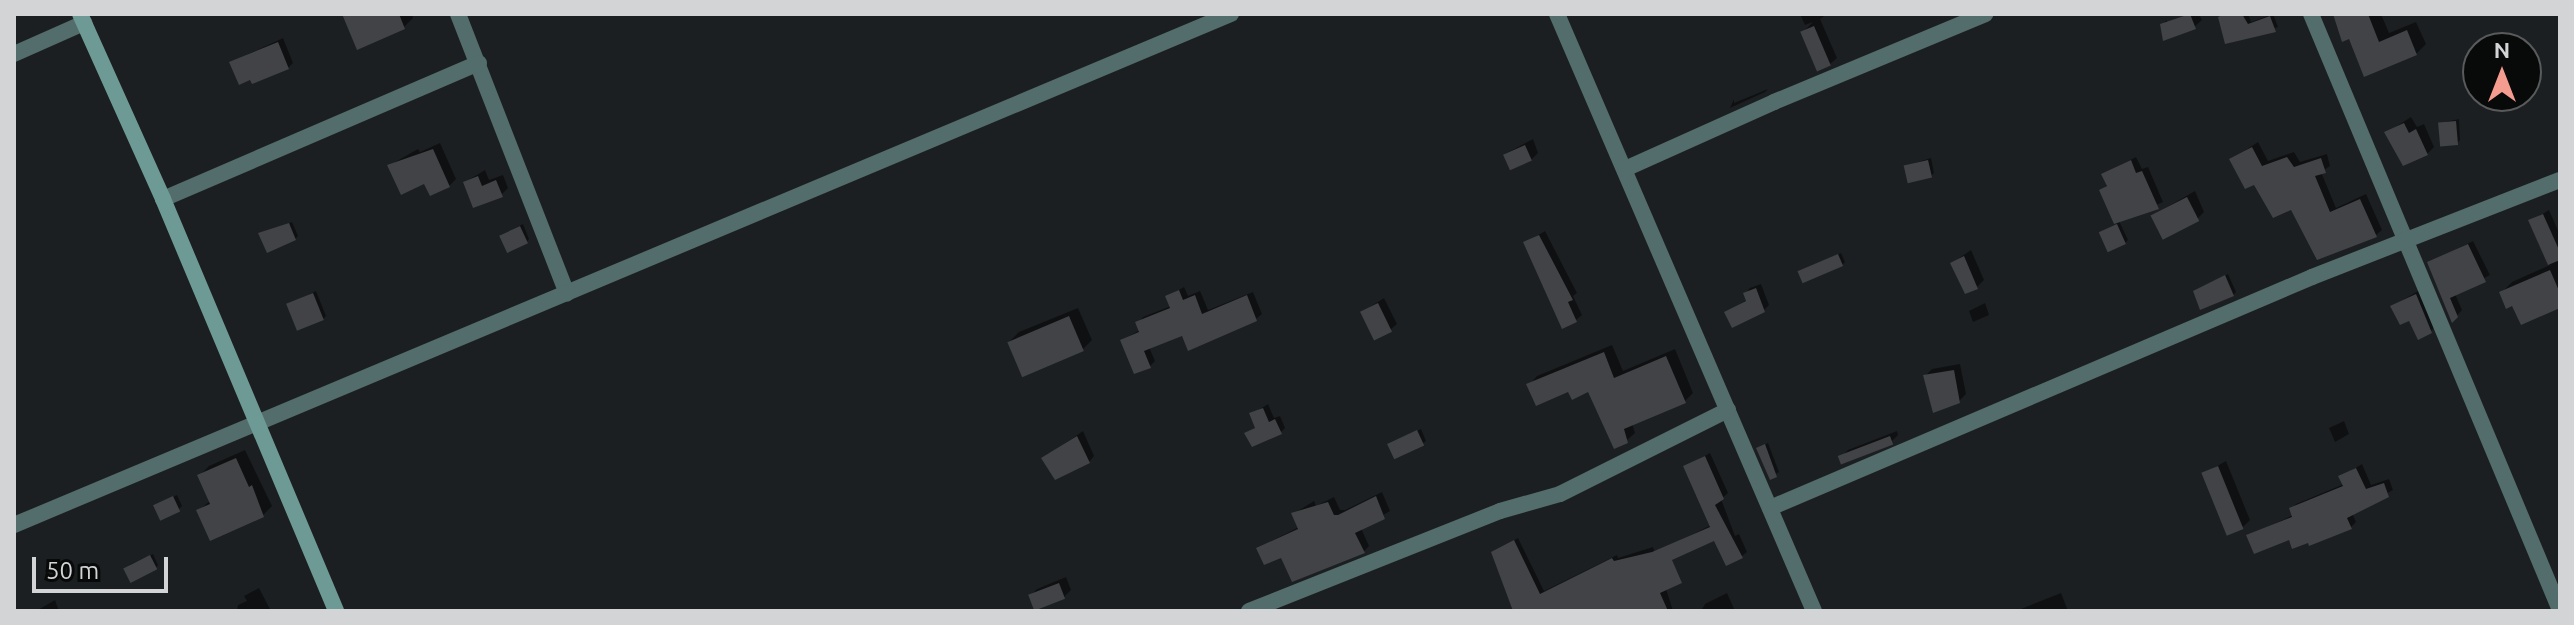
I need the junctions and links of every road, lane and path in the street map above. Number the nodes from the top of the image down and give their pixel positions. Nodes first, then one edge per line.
1 (458, 14) edge
2 (1231, 14) edge
3 (1557, 14) edge
4 (1985, 14) edge
5 (2311, 14) edge
6 (82, 18) edge
7 (14, 54) edge
8 (479, 63) junction
9 (1625, 169) junction
10 (2560, 180) edge
11 (163, 199) junction
12 (2406, 243) junction
13 (567, 294) junction
14 (1728, 410) junction
15 (256, 424) junction
16 (1770, 508) junction
17 (14, 525) edge
18 (1810, 610) edge
19 (2560, 610) edge
20 (336, 611) edge
21 (1249, 611) edge

1 - 8 street
2 - 13 street
3 - 9 street
4 - 9 street
5 - 12 street
6 - 7 street
6 - 11 street
8 - 11 street
8 - 13 street
9 - 14 street
10 - 12 street
11 - 15 street
12 - 16 street
12 - 19 street
13 - 15 street
14 - 16 street
14 - 21 street
15 - 17 street
15 - 20 street
16 - 18 street

